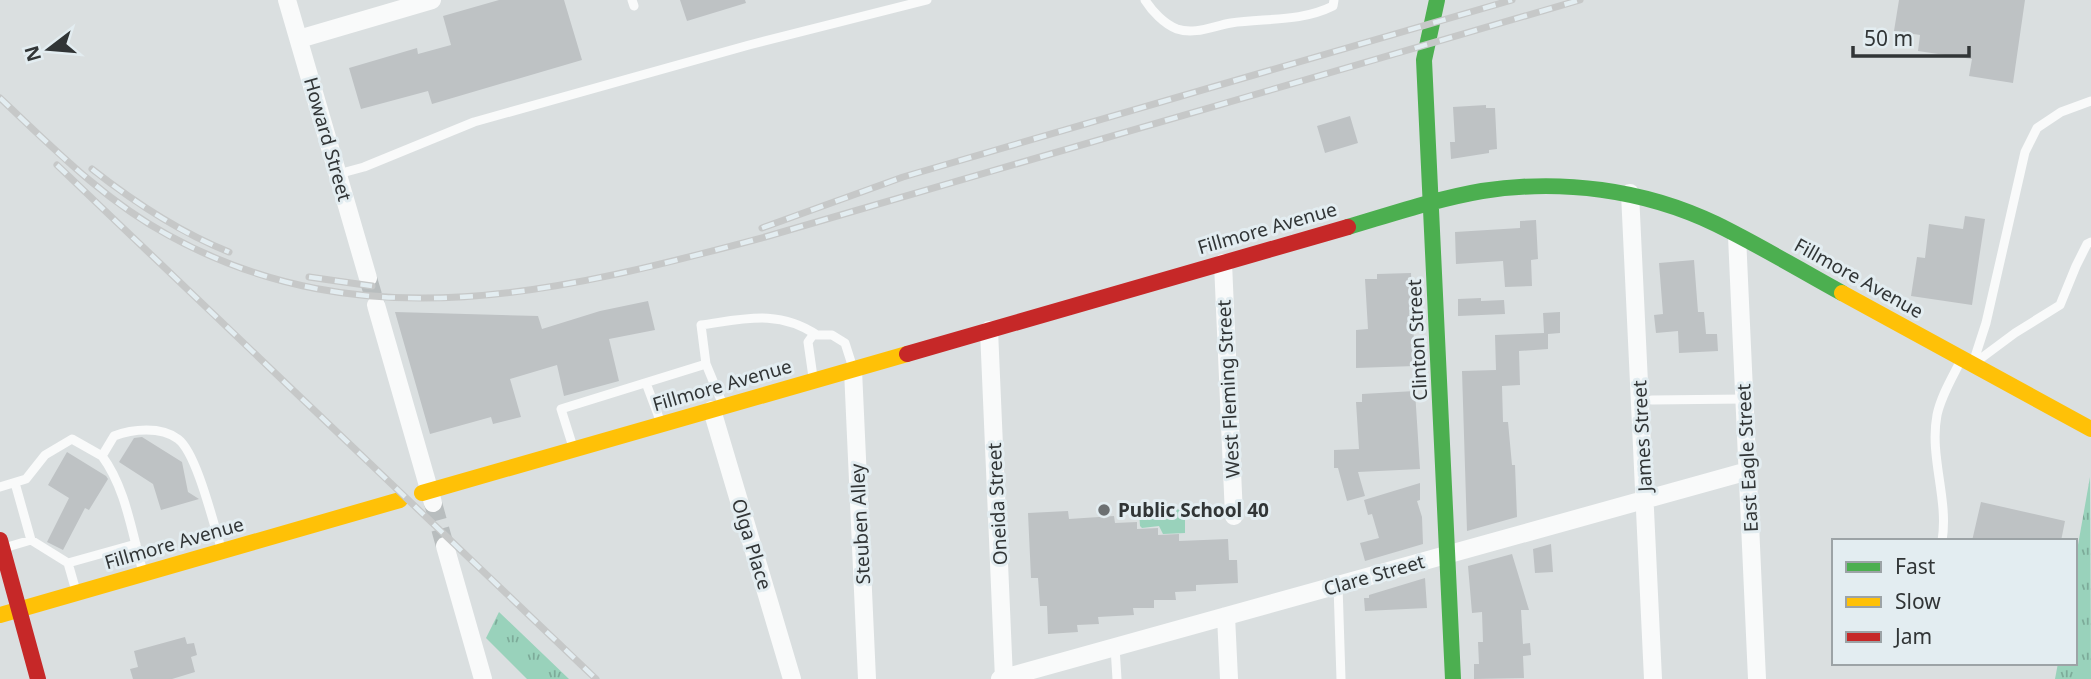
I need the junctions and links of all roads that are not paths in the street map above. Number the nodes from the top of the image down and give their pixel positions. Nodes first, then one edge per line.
1 (287, 0) edge
2 (432, 0) edge
3 (927, 0) edge
4 (1145, 0) edge
5 (1334, 0) edge
6 (1437, 0) edge
7 (299, 38) junction
8 (2091, 101) edge
9 (338, 174) junction
10 (1630, 193) junction
11 (1432, 202) junction
12 (1737, 236) junction
13 (2091, 242) edge
14 (1223, 263) junction
15 (368, 278) tunnel mouth
16 (376, 305) tunnel mouth
17 (989, 330) junction
18 (817, 335) junction
19 (1967, 362) junction
20 (706, 364) junction
21 (853, 370) junction
22 (813, 381) junction
23 (646, 383) junction
24 (1744, 399) junction
25 (1652, 400) dead end
26 (718, 408) junction
27 (661, 424) junction
28 (2091, 429) edge
29 (573, 450) junction
30 (102, 456) junction
31 (1748, 471) junction
32 (15, 483) junction
33 (0, 487) edge
34 (429, 496) joint
35 (1645, 499) junction
36 (400, 500) dead end
37 (1234, 516) dead end
38 (1942, 539) edge
39 (31, 540) junction
40 (1, 544) edge
41 (136, 544) junction
42 (446, 545) tunnel mouth
43 (222, 551) junction
44 (1448, 554) junction
45 (68, 564) junction
46 (144, 573) junction
47 (1338, 585) junction
48 (0, 590) edge
49 (77, 593) junction
50 (19, 610) junction
51 (0, 615) edge
52 (1226, 616) junction
53 (1115, 647) junction
54 (38, 679) edge
55 (484, 679) edge
56 (792, 679) edge
57 (867, 679) edge
58 (1003, 679) edge
59 (1116, 679) edge
60 (1229, 679) edge
61 (1341, 679) edge
62 (1453, 679) edge
63 (1653, 679) edge
64 (1757, 679) edge

1 - 7 street, Howard Street
2 - 7 street
3 - 9 lane
4 - 5 lane
6 - 11 street, Clinton Street
7 - 9 street, Howard Street
8 - 19 lane
9 - 15 street, Howard Street
10 - 11 street, Fillmore Avenue
10 - 12 street, Fillmore Avenue
10 - 35 street, James Street
11 - 14 street, Fillmore Avenue
11 - 44 street, Clinton Street
12 - 19 street, Fillmore Avenue
12 - 24 street, East Eagle Street
13 - 19 lane
14 - 17 street, Fillmore Avenue
14 - 37 street, West Fleming Street
16 - 34 street
17 - 21 street, Fillmore Avenue
17 - 58 street, Oneida Street
18 - 20 lane
18 - 21 lane
18 - 22 lane
19 - 28 street, Fillmore Avenue
19 - 38 lane
20 - 23 lane
20 - 26 lane
21 - 22 street, Fillmore Avenue
21 - 57 street, Steuben Alley
22 - 26 street, Fillmore Avenue
23 - 27 lane
23 - 29 lane
24 - 25 lane
24 - 31 street, East Eagle Street
26 - 27 street, Fillmore Avenue
26 - 56 street, Olga Place
27 - 29 street, Fillmore Avenue
29 - 34 street, Fillmore Avenue
30 - 32 lane
30 - 41 lane
30 - 43 lane
31 - 35 street, Clare Street
31 - 64 street, East Eagle Street
32 - 33 lane
32 - 39 lane
35 - 44 street, Clare Street
35 - 63 street, James Street
36 - 43 street, Fillmore Avenue
39 - 40 lane
39 - 45 lane
40 - 50 street
41 - 45 lane
41 - 46 lane
42 - 55 street
43 - 46 street, Fillmore Avenue
44 - 47 street, Clare Street
44 - 62 street, Clinton Street
45 - 49 lane
46 - 49 street, Fillmore Avenue
47 - 52 street, Clare Street
47 - 61 lane
48 - 50 street
49 - 50 street, Fillmore Avenue
50 - 51 street, Fillmore Avenue
50 - 54 street
52 - 53 street, Clare Street
52 - 60 street
53 - 58 street, Clare Street
53 - 59 lane

